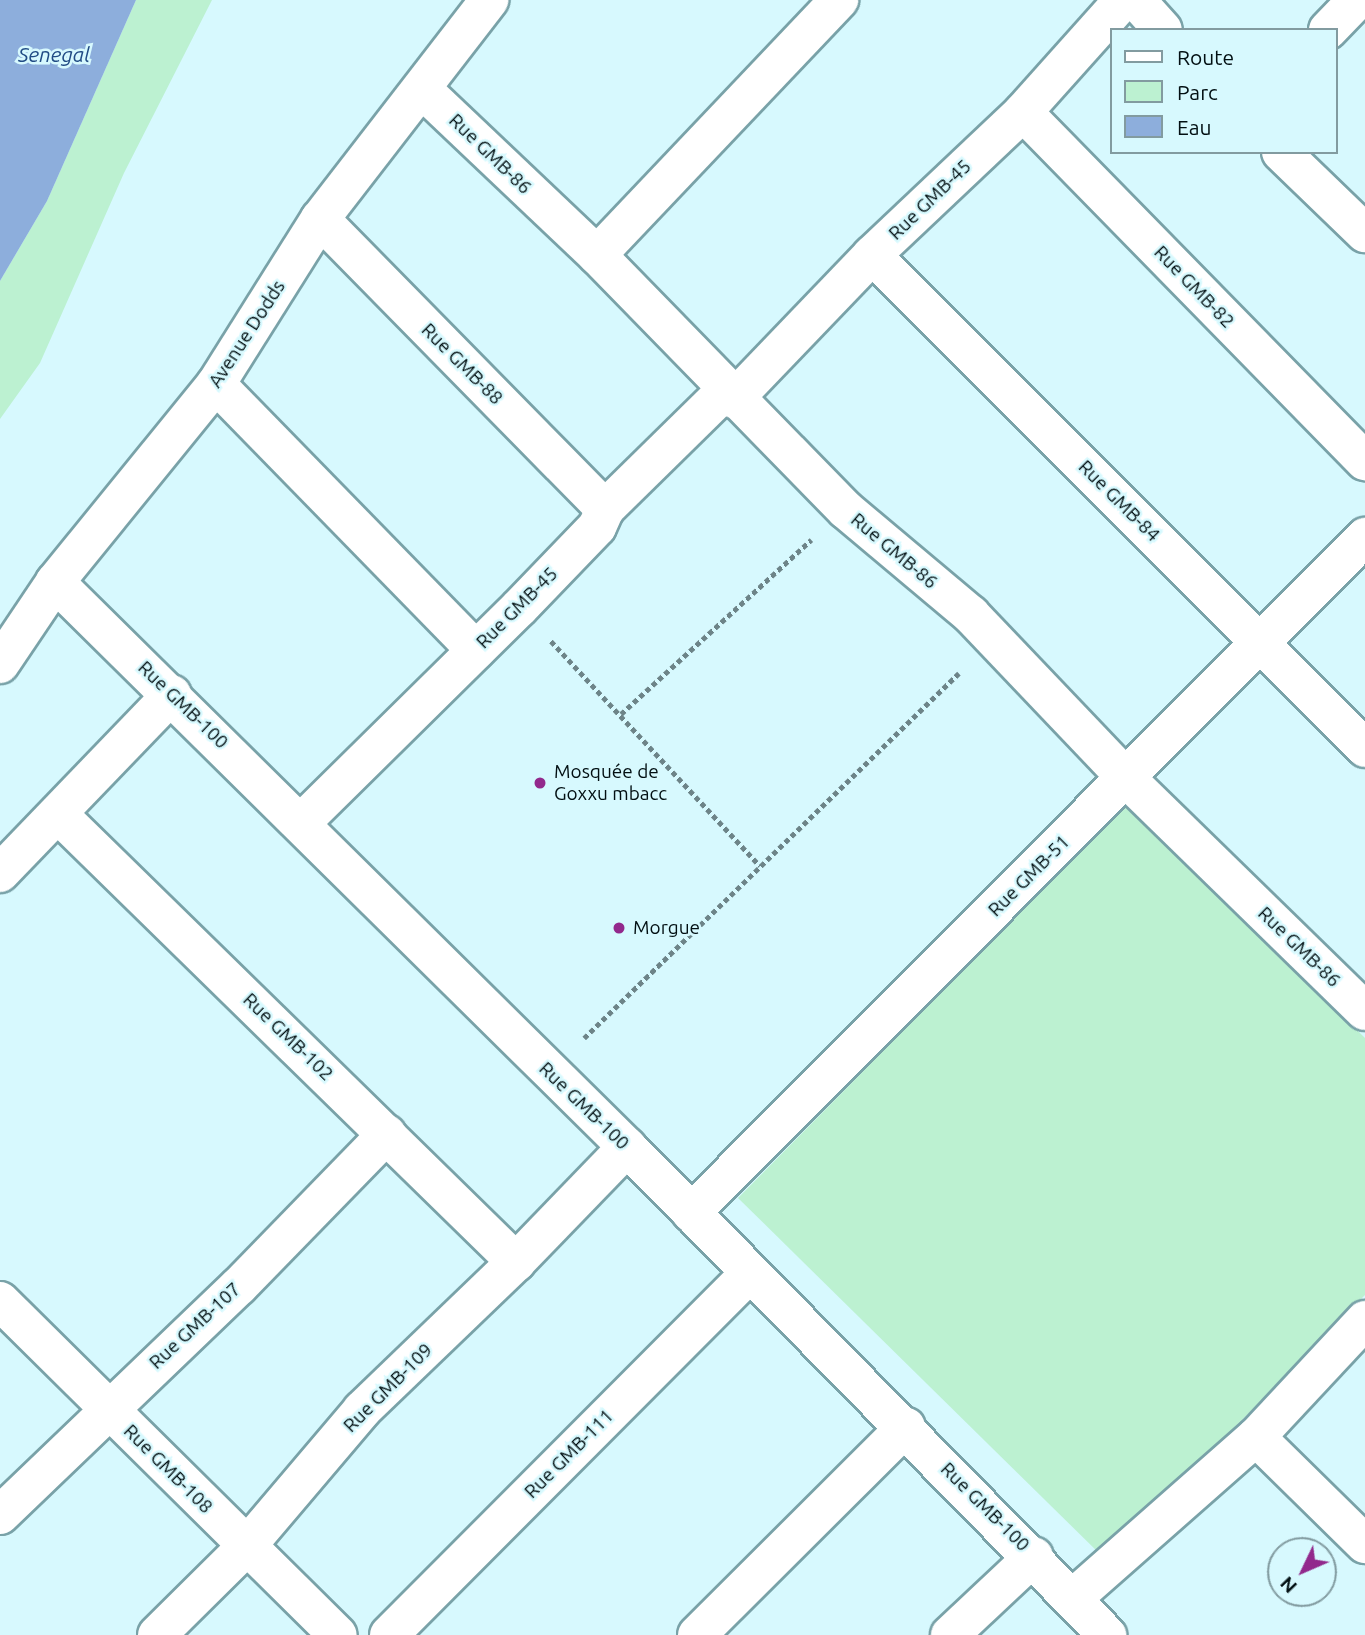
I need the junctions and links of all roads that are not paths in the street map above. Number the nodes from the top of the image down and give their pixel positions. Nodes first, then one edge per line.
1 (489, 0) edge
2 (839, 0) edge
3 (1123, 0) edge
4 (1136, 0) edge
5 (1357, 0) edge
6 (1161, 28) edge
7 (1330, 28) edge
8 (423, 90) junction
9 (1023, 112) junction
10 (1283, 154) edge
11 (320, 219) junction
12 (1365, 233) edge
13 (597, 255) junction
14 (872, 255) junction
15 (216, 384) junction
16 (730, 395) junction
17 (1365, 461) edge
18 (606, 509) junction
19 (1365, 537) edge
20 (55, 582) junction
21 (1260, 644) junction
22 (477, 650) junction
23 (0, 664) edge
24 (172, 694) junction
25 (1365, 748) edge
26 (1127, 779) junction
27 (58, 814) junction
28 (302, 822) junction
29 (0, 873) edge
30 (1365, 1011) edge
31 (387, 1134) junction
32 (627, 1147) junction
33 (691, 1213) junction
34 (516, 1262) junction
35 (750, 1273) junction
36 (0, 1301) edge
37 (1365, 1320) edge
38 (107, 1408) junction
39 (906, 1427) junction
40 (1256, 1437) junction
41 (0, 1514) edge
42 (1365, 1544) edge
43 (246, 1547) junction
44 (1034, 1556) junction
45 (1072, 1599) junction
46 (157, 1635) edge
47 (338, 1635) edge
48 (389, 1635) edge
49 (697, 1635) edge
50 (950, 1635) edge
51 (1107, 1635) edge

1 - 8 street, Avenue Dodds
2 - 13 street
3 - 9 street, Rue GMB-45
4 - 6 street
5 - 7 street
8 - 11 street, Avenue Dodds
8 - 13 street, Rue GMB-86
9 - 14 street, Rue GMB-45
9 - 17 street, Rue GMB-82
10 - 12 street
11 - 15 street, Avenue Dodds
11 - 18 street, Rue GMB-88
13 - 16 street, Rue GMB-86
14 - 16 street, Rue GMB-45
14 - 21 street, Rue GMB-84
15 - 20 street, Avenue Dodds
15 - 22 street
16 - 18 street, Rue GMB-45
16 - 26 street, Rue GMB-86
18 - 22 street, Rue GMB-45
19 - 21 street, Rue GMB-51
20 - 23 street, Avenue Dodds
20 - 24 street, Rue GMB-100
21 - 25 street, Rue GMB-84
21 - 26 street, Rue GMB-51
22 - 28 street, Rue GMB-45
24 - 27 street
24 - 28 street, Rue GMB-100
26 - 30 street, Rue GMB-86
26 - 33 street, Rue GMB-51
27 - 29 street
27 - 31 street, Rue GMB-102
28 - 32 street, Rue GMB-100
31 - 34 street, Rue GMB-102
31 - 38 street, Rue GMB-107
32 - 33 street, Rue GMB-100
32 - 34 street, Rue GMB-109
33 - 35 street, Rue GMB-100
34 - 43 street, Rue GMB-109
35 - 39 street, Rue GMB-100
35 - 48 street, Rue GMB-111
36 - 38 street, Rue GMB-108
37 - 40 street
38 - 41 street, Rue GMB-107
38 - 43 street, Rue GMB-108
39 - 44 street, Rue GMB-100
39 - 49 street
40 - 42 street
40 - 45 street
43 - 46 street, Rue GMB-109
43 - 47 street, Rue GMB-108
44 - 45 street, Rue GMB-100
44 - 50 street
45 - 51 street, Rue GMB-100

